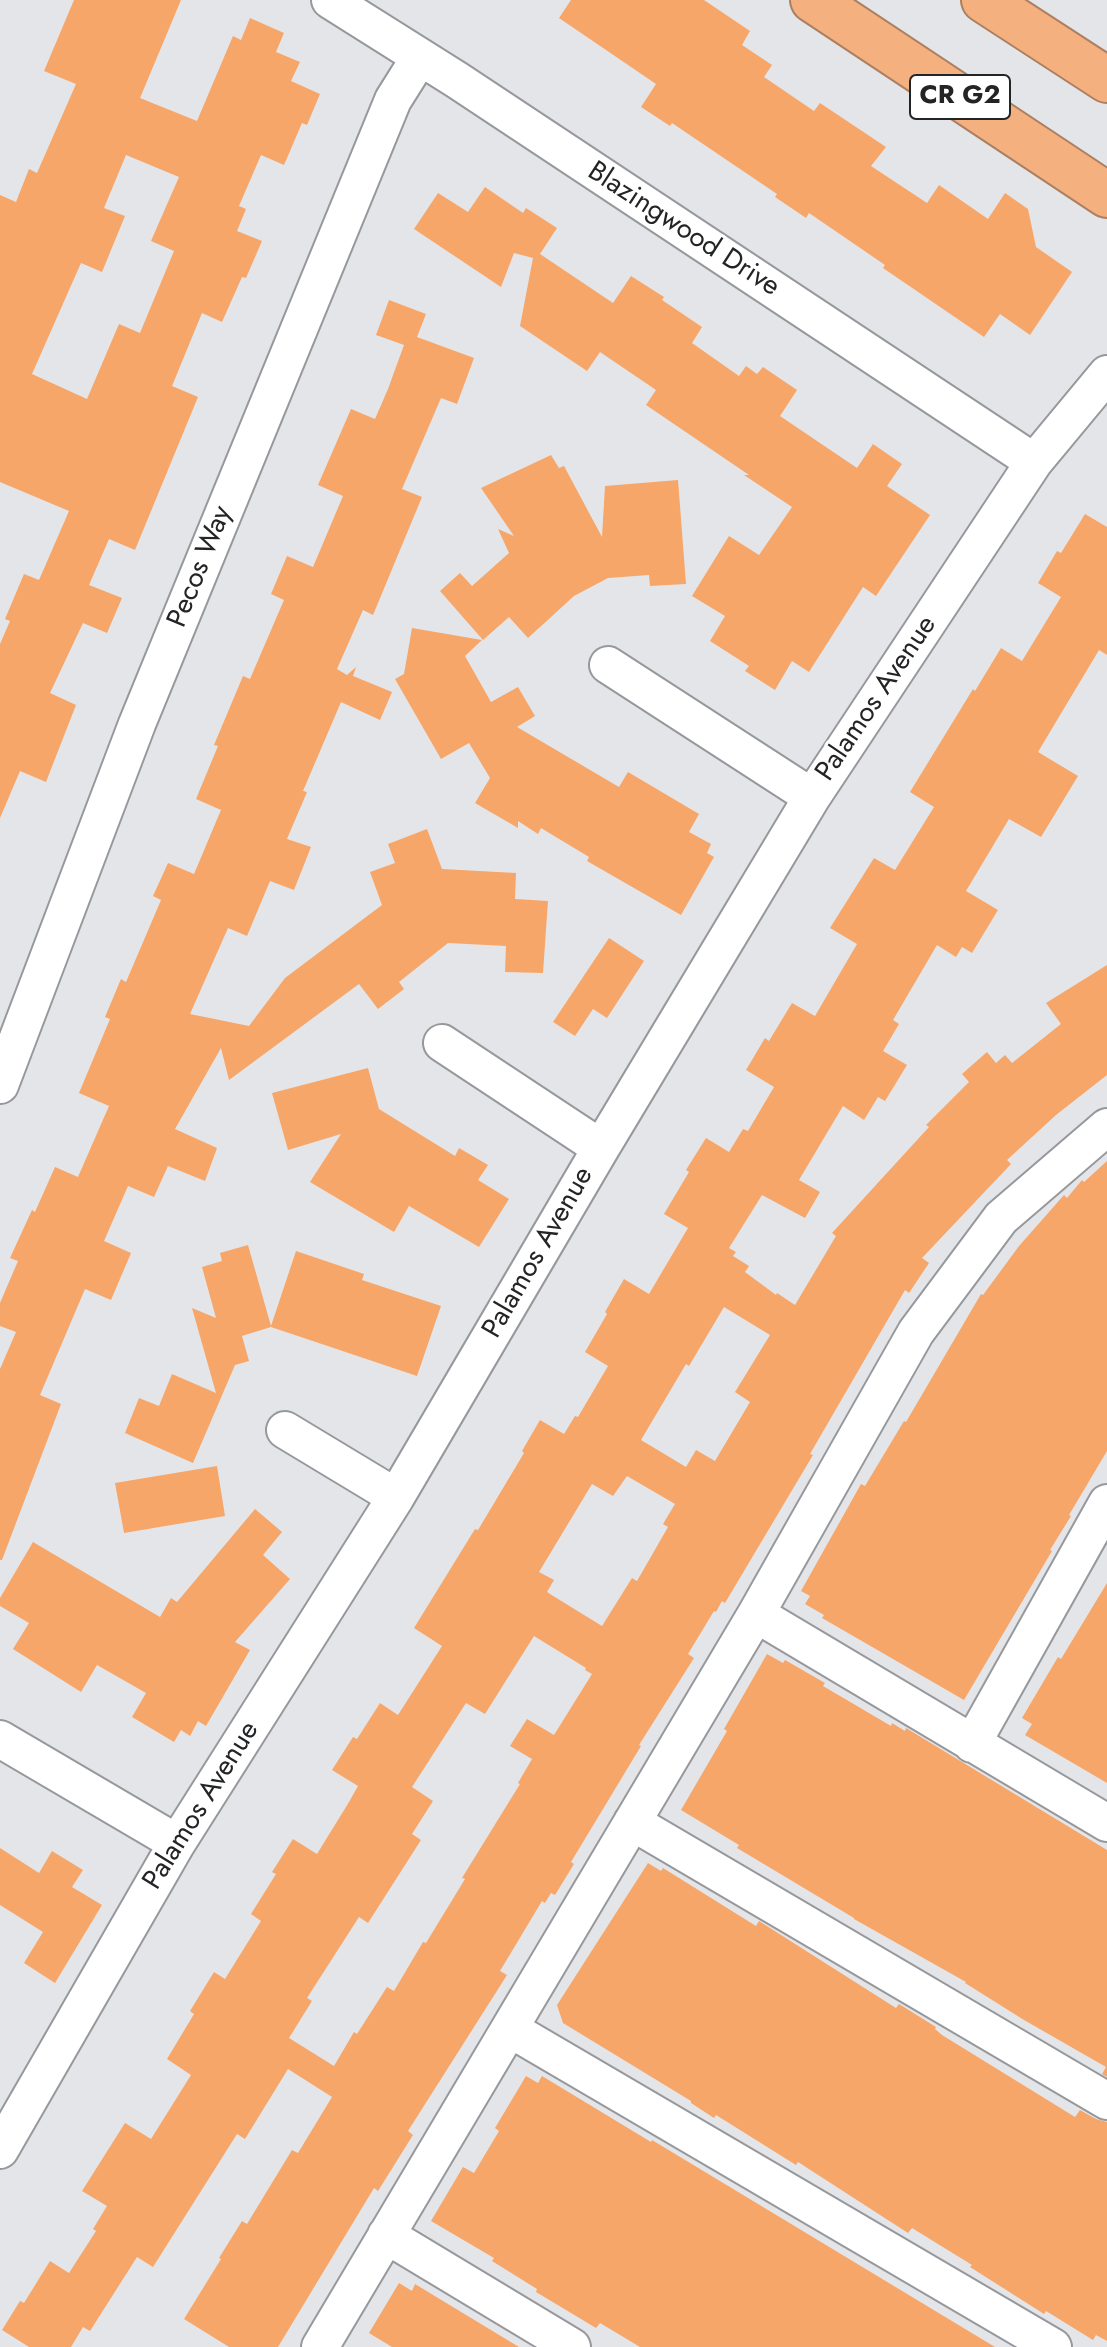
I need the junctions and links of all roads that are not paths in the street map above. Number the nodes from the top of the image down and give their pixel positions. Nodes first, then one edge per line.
1 (330, 0) edge
2 (813, 0) edge
3 (984, 0) edge
4 (420, 57) junction
5 (1104, 77) edge
6 (1048, 155) junction
7 (1107, 195) edge
8 (1107, 228) edge
9 (1107, 374) edge
10 (1034, 462) junction
11 (608, 665) dead end
12 (812, 797) junction
13 (442, 1043) dead end
14 (0, 1085) edge
15 (1107, 1127) edge
16 (601, 1148) junction
17 (285, 1430) dead end
18 (396, 1497) junction
19 (1107, 1503) edge
20 (756, 1614) junction
21 (0, 1739) edge
22 (972, 1744) junction
23 (632, 1822) junction
24 (1107, 1823) edge
25 (177, 1843) junction
26 (510, 2029) junction
27 (1107, 2101) edge
28 (0, 2150) edge
29 (386, 2235) junction
30 (320, 2347) edge
31 (572, 2347) edge
32 (1053, 2347) edge

1 - 4 street, Blazingwood Drive
2 - 6 highway, CR G2
3 - 5 highway
4 - 10 street, Blazingwood Drive
4 - 14 street, Pecos Way
6 - 7 highway, CR G2
6 - 8 highway
9 - 10 street, Palamos Avenue
10 - 12 street, Palamos Avenue
11 - 12 street
12 - 16 street, Palamos Avenue
13 - 16 street
15 - 20 street
16 - 18 street, Palamos Avenue
17 - 18 street
18 - 25 street, Palamos Avenue
19 - 22 street
20 - 22 street
20 - 23 street
21 - 25 street
22 - 24 street
23 - 26 street
23 - 27 street
25 - 28 street, Palamos Avenue
26 - 29 street
26 - 32 street
29 - 30 street
29 - 31 street

